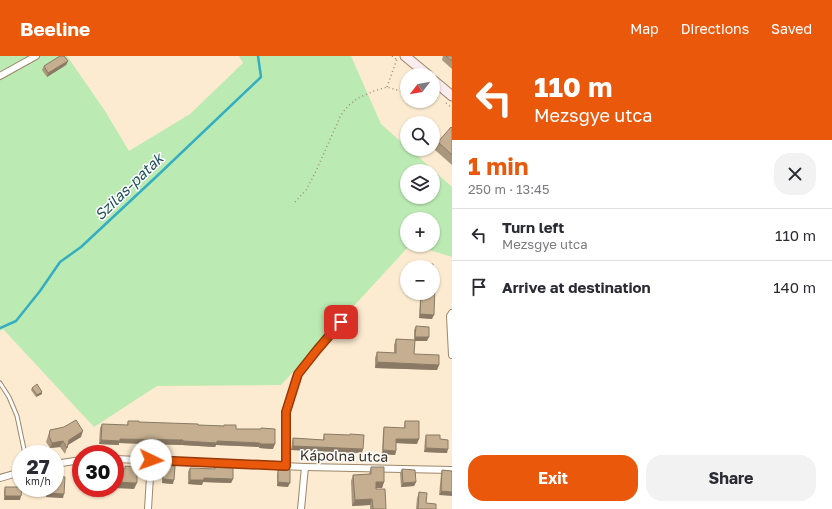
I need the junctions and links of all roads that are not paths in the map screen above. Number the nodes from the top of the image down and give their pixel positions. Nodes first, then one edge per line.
1 (36, 56) edge
2 (405, 56) edge
3 (420, 68) edge
4 (0, 76) edge
5 (440, 86) edge
6 (452, 96) edge
7 (452, 313) edge
8 (341, 322) dead end
9 (452, 355) edge
10 (0, 383) edge
11 (23, 445) edge
12 (124, 459) edge
13 (151, 460) junction
14 (286, 466) junction
15 (305, 468) junction
16 (452, 470) edge
17 (12, 475) edge
18 (0, 478) edge
19 (148, 509) edge
20 (301, 509) edge

1 - 4 street
2 - 3 main road
5 - 6 main road
7 - 9 street
8 - 14 street
10 - 11 lane
12 - 13 street, Kápolna utca
13 - 14 street, Kápolna utca
13 - 19 street
14 - 15 street, Kápolna utca
15 - 16 street, Kápolna utca
15 - 20 street
17 - 18 street

